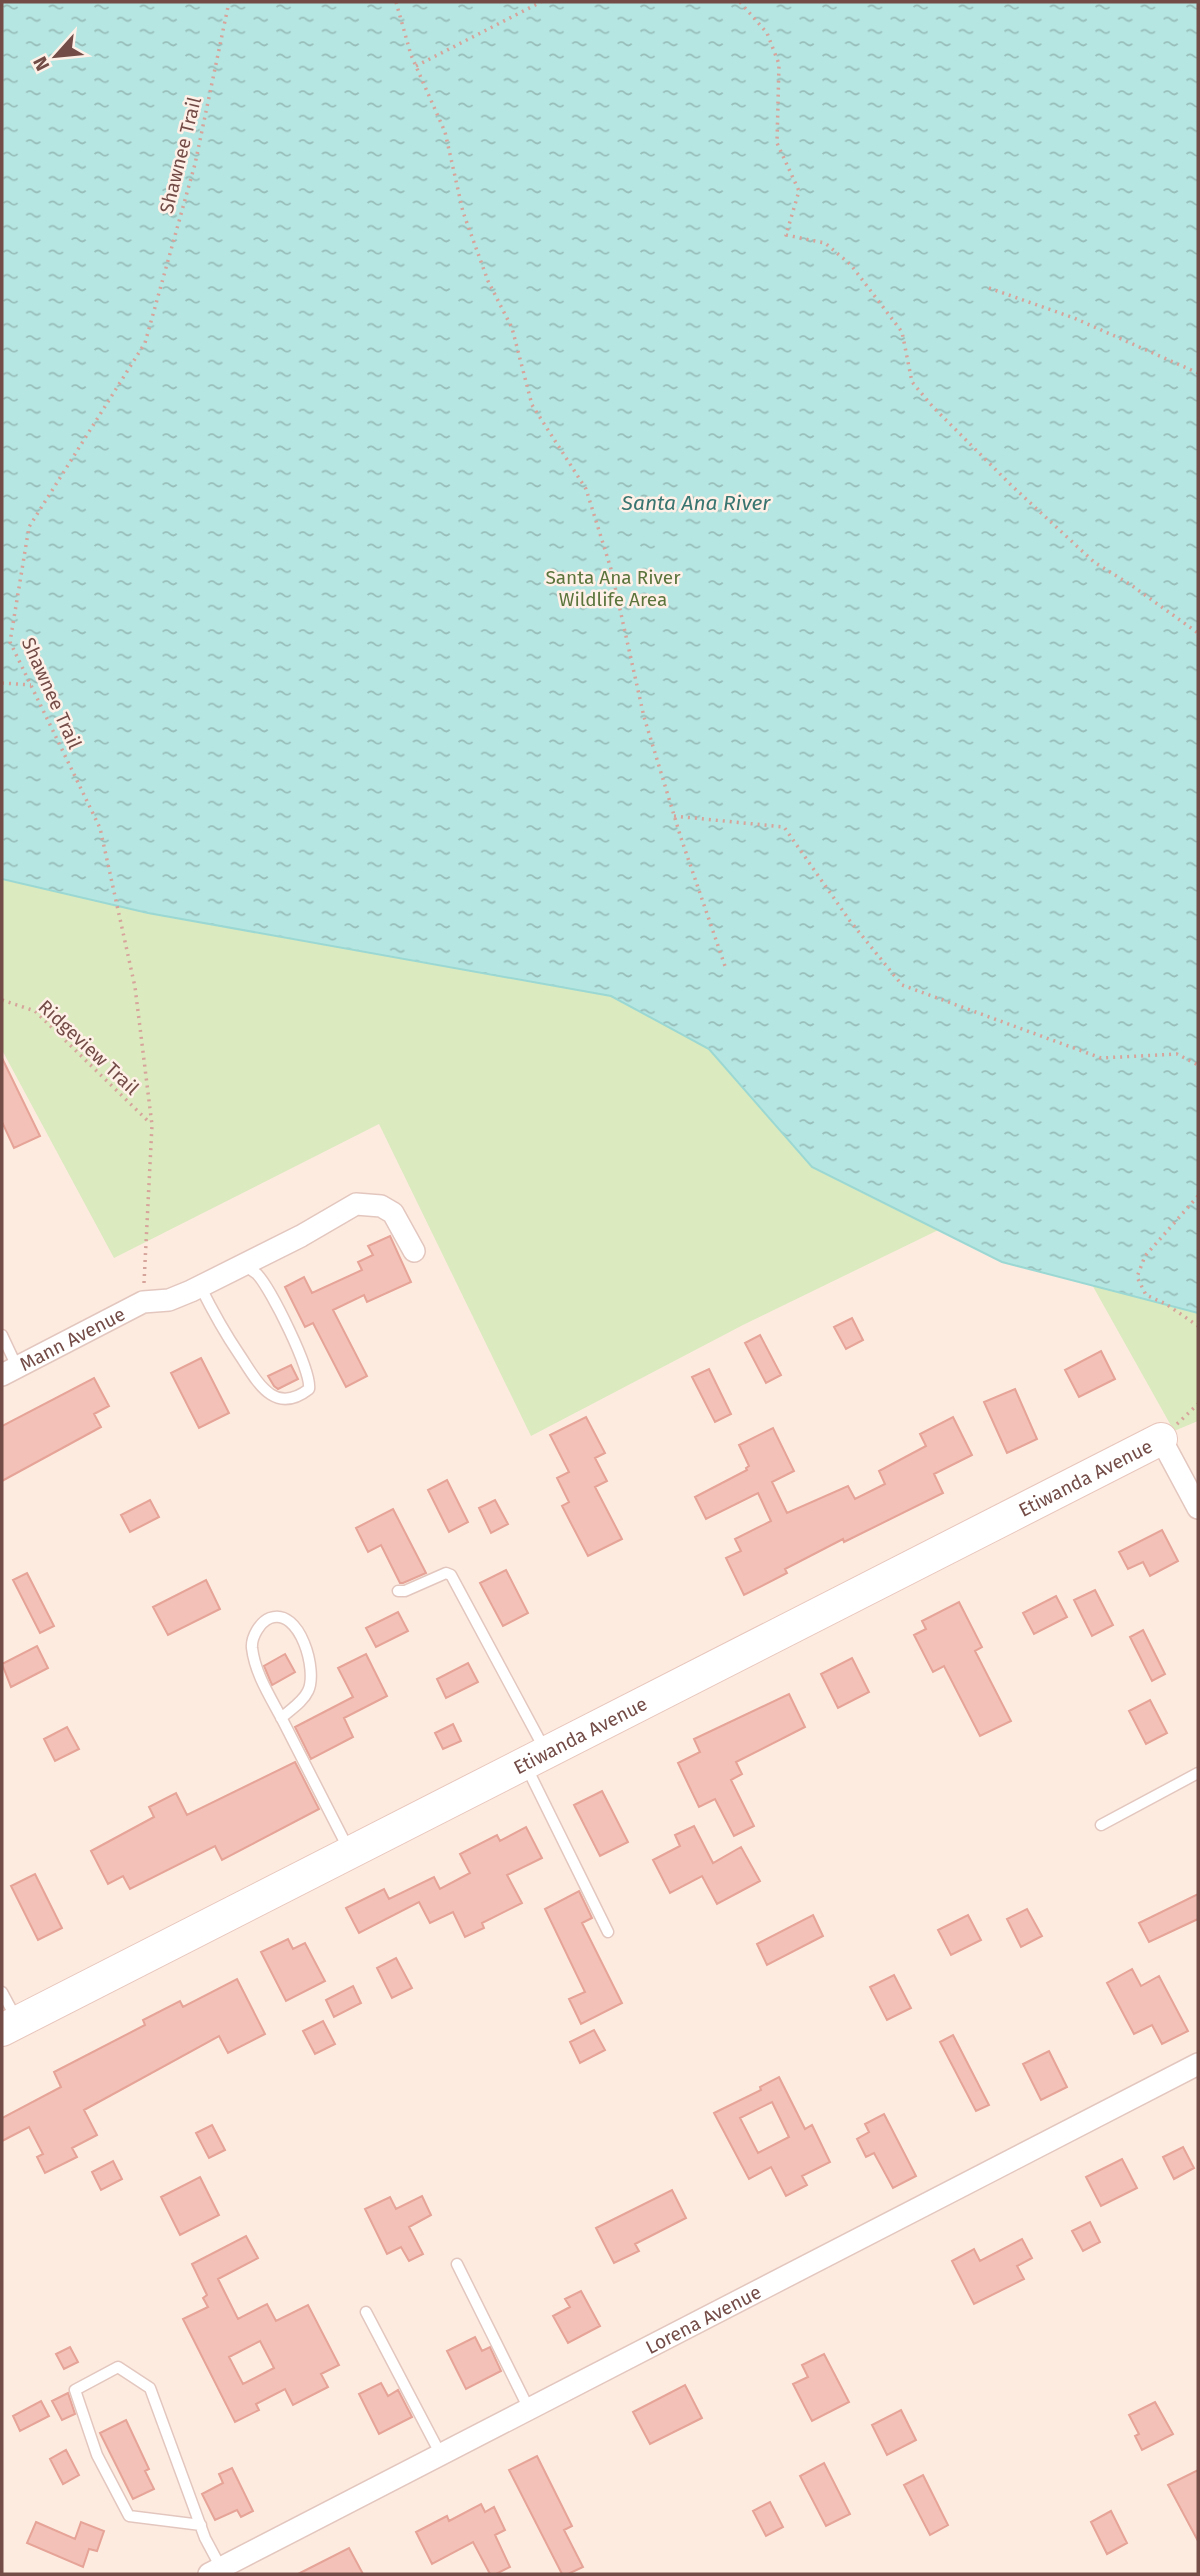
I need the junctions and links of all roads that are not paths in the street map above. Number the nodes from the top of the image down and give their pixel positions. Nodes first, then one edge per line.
1 (414, 1251) dead end
2 (244, 1264) junction
3 (200, 1286) junction
4 (2, 1335) edge
5 (10, 1371) edge
6 (1161, 1439) joint
7 (1198, 1507) edge
8 (398, 1591) dead end
9 (281, 1718) junction
10 (536, 1758) junction
11 (1198, 1773) edge
12 (1101, 1825) dead end
13 (350, 1853) junction
14 (608, 1932) dead end
15 (6, 2009) edge
16 (1198, 2064) edge
17 (457, 2264) dead end
18 (366, 2312) dead end
19 (529, 2409) junction
20 (441, 2455) junction
21 (201, 2525) junction
22 (215, 2571) edge

1 - 2 street, Mann Avenue
2 - 3 street, Mann Avenue
2 - 3 lane
3 - 5 street, Mann Avenue
4 - 5 lane
6 - 7 street
6 - 10 street, Etiwanda Avenue
8 - 10 lane
9 - 9 lane
9 - 13 lane
10 - 13 street, Etiwanda Avenue
10 - 14 lane
11 - 12 lane
13 - 15 street, Etiwanda Avenue
16 - 19 street, Lorena Avenue
17 - 19 lane
18 - 20 lane
19 - 20 street, Lorena Avenue
20 - 22 street, Lorena Avenue
21 - 21 lane
21 - 22 lane

